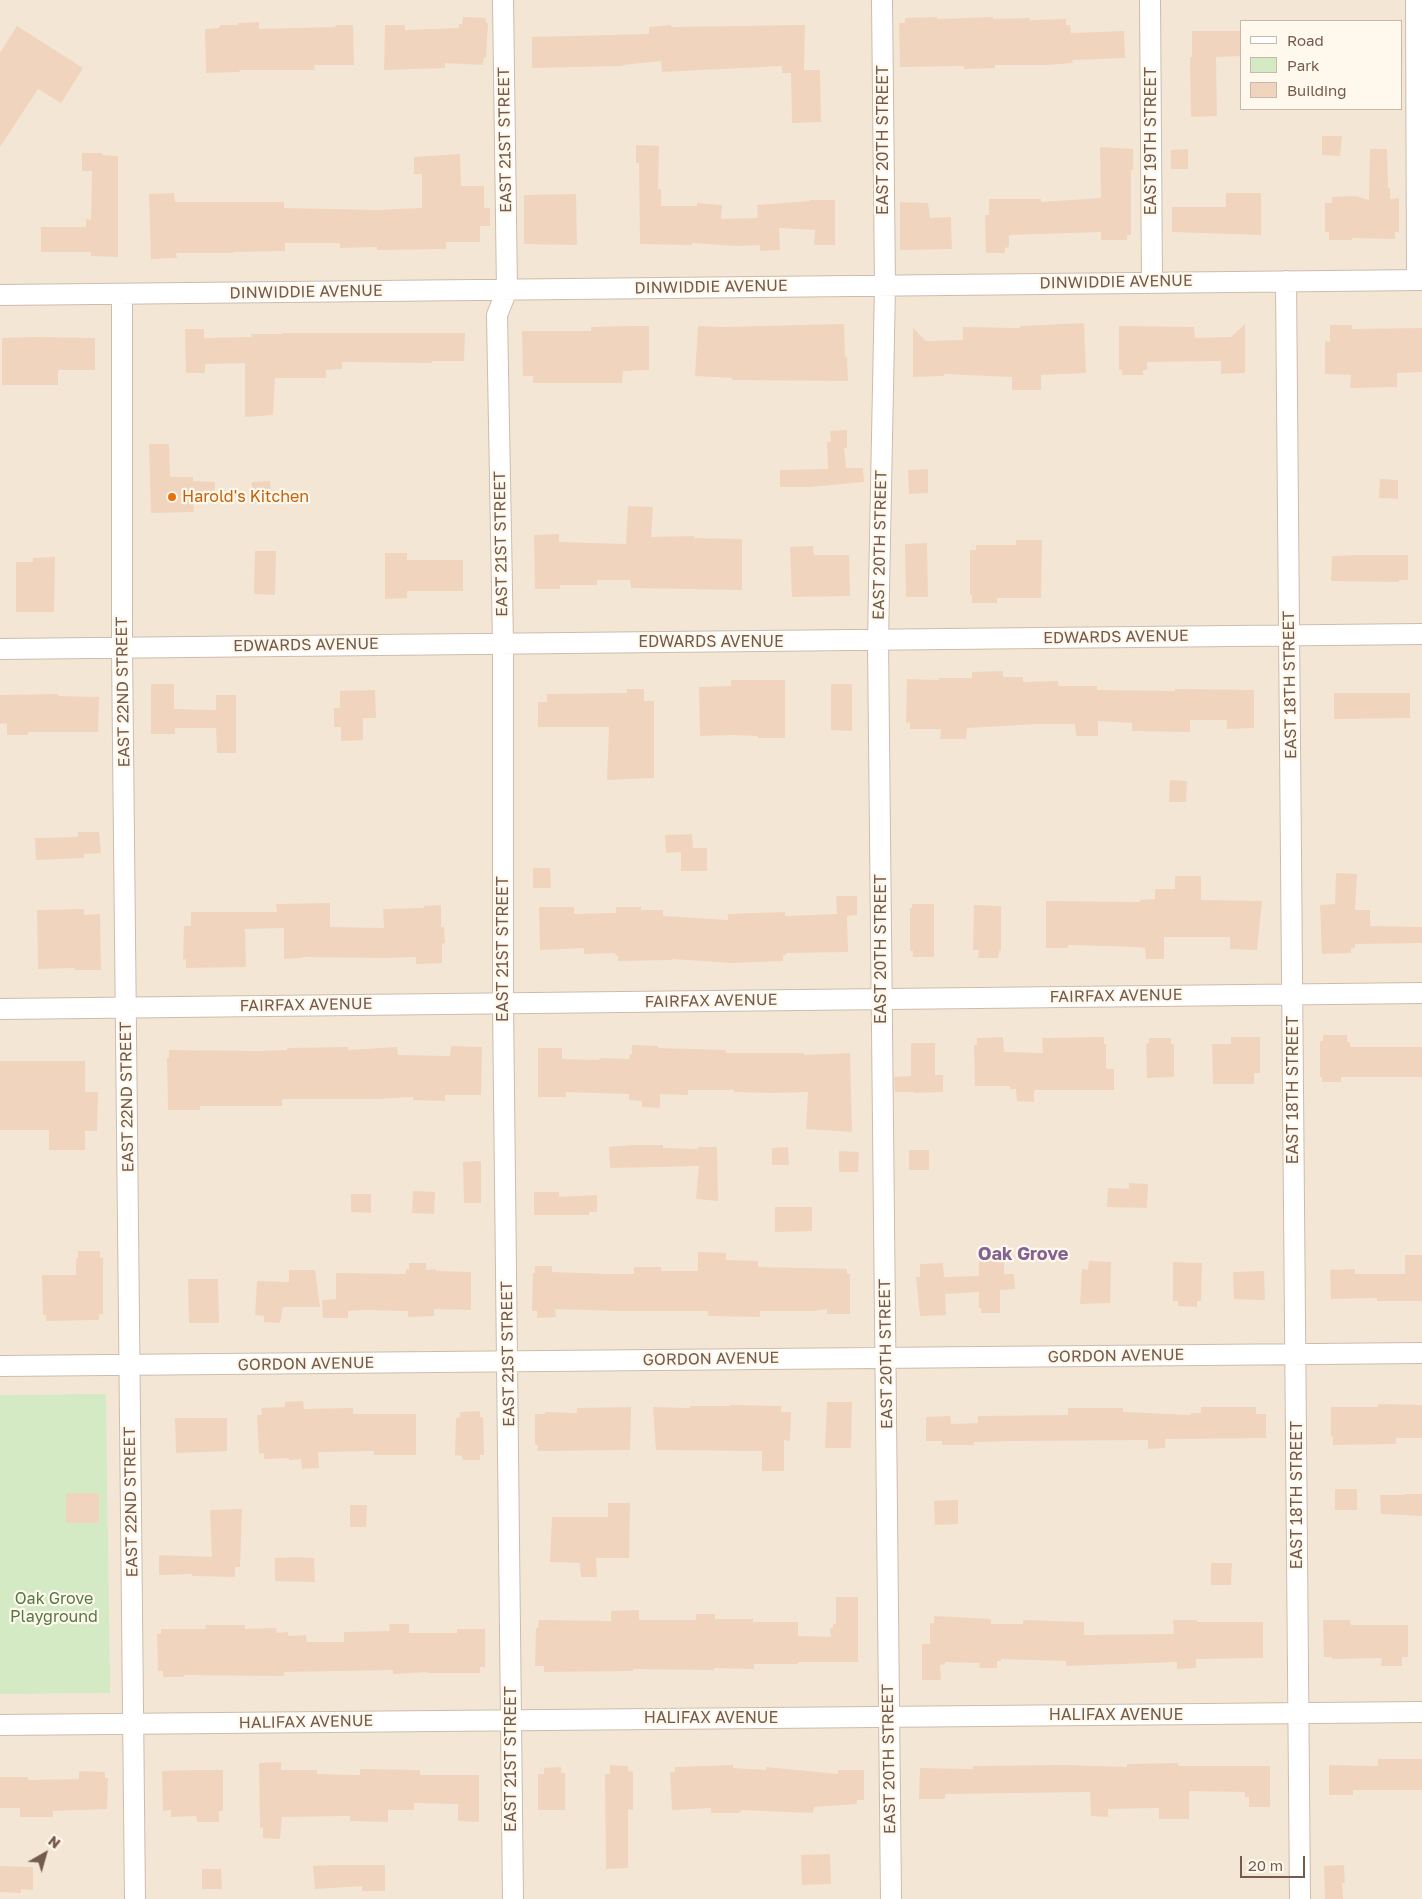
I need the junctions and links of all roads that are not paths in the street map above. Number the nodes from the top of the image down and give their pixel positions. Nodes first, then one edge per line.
1 (503, 0) edge
2 (882, 0) edge
3 (1150, 0) edge
4 (1416, 0) edge
5 (1419, 280) edge
6 (1286, 281) junction
7 (1152, 282) junction
8 (884, 285) junction
9 (507, 290) junction
10 (122, 294) junction
11 (0, 295) edge
12 (1422, 634) edge
13 (1289, 635) junction
14 (878, 641) junction
15 (503, 643) junction
16 (122, 648) junction
17 (0, 649) edge
18 (1422, 993) edge
19 (1293, 994) junction
20 (881, 999) junction
21 (503, 1003) junction
22 (126, 1008) junction
23 (0, 1009) edge
24 (1422, 1353) edge
25 (1295, 1354) junction
26 (886, 1358) junction
27 (508, 1361) junction
28 (130, 1365) junction
29 (0, 1366) edge
30 (1422, 1712) edge
31 (1299, 1714) junction
32 (889, 1717) junction
33 (511, 1720) junction
34 (134, 1724) junction
35 (0, 1725) edge
36 (135, 1899) edge
37 (512, 1899) edge
38 (891, 1899) edge
39 (1300, 1899) edge

1 - 9 street, EAST 21ST STREET
2 - 8 street, EAST 20TH STREET
3 - 7 street, EAST 19TH STREET
4 - 5 street
5 - 6 street, DINWIDDIE AVENUE
6 - 7 street, DINWIDDIE AVENUE
6 - 13 street, EAST 18TH STREET
7 - 8 street, DINWIDDIE AVENUE
8 - 9 street, DINWIDDIE AVENUE
8 - 14 street, EAST 20TH STREET
9 - 10 street, DINWIDDIE AVENUE
9 - 15 street, EAST 21ST STREET
10 - 11 street, DINWIDDIE AVENUE
10 - 16 street, EAST 22ND STREET
12 - 13 street, EDWARDS AVENUE
13 - 14 street, EDWARDS AVENUE
13 - 19 street, EAST 18TH STREET
14 - 15 street, EDWARDS AVENUE
14 - 20 street, EAST 20TH STREET
15 - 16 street, EDWARDS AVENUE
15 - 21 street, EAST 21ST STREET
16 - 17 street, EDWARDS AVENUE
16 - 22 street, EAST 22ND STREET
18 - 19 street, FAIRFAX AVENUE
19 - 20 street, FAIRFAX AVENUE
19 - 25 street, EAST 18TH STREET
20 - 21 street, FAIRFAX AVENUE
20 - 26 street, EAST 20TH STREET
21 - 22 street, FAIRFAX AVENUE
21 - 27 street, EAST 21ST STREET
22 - 23 street, FAIRFAX AVENUE
22 - 28 street, EAST 22ND STREET
24 - 25 street, GORDON AVENUE
25 - 26 street, GORDON AVENUE
25 - 31 street, EAST 18TH STREET
26 - 27 street, GORDON AVENUE
26 - 32 street, EAST 20TH STREET
27 - 28 street, GORDON AVENUE
27 - 33 street, EAST 21ST STREET
28 - 29 street, GORDON AVENUE
28 - 34 street, EAST 22ND STREET
30 - 31 street, HALIFAX AVENUE
31 - 32 street, HALIFAX AVENUE
31 - 39 street, EAST 18TH STREET
32 - 33 street, HALIFAX AVENUE
32 - 38 street, EAST 20TH STREET
33 - 34 street, HALIFAX AVENUE
33 - 37 street, EAST 21ST STREET
34 - 35 street, HALIFAX AVENUE
34 - 36 street, EAST 22ND STREET

